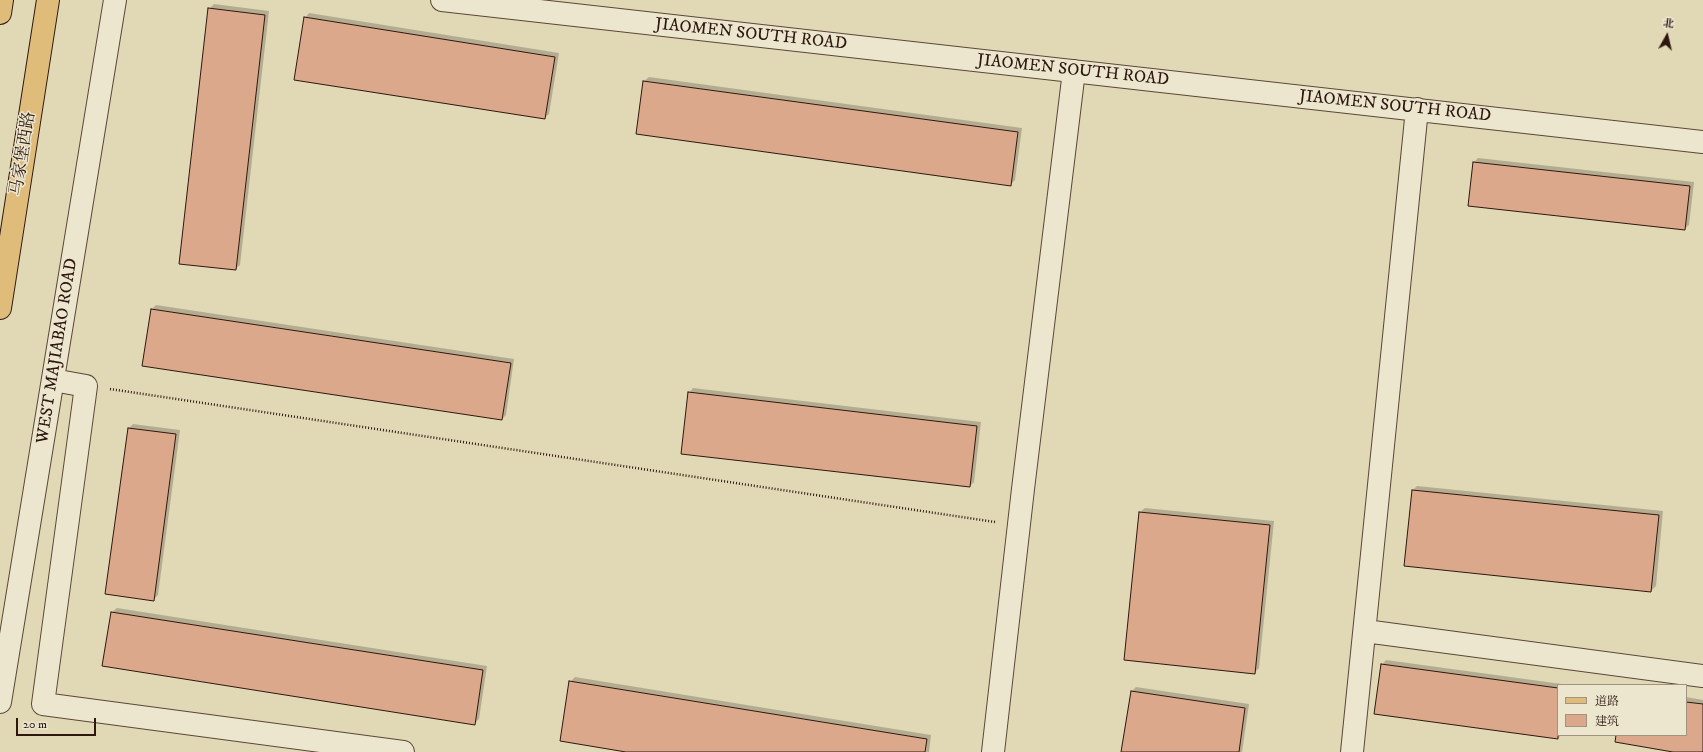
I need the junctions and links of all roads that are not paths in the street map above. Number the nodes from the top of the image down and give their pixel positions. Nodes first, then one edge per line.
1 (2, 0) edge
2 (48, 0) edge
3 (114, 0) edge
4 (442, 0) edge
5 (527, 5) edge
6 (0, 13) edge
7 (1074, 71) junction
8 (1417, 109) junction
9 (1703, 142) edge
10 (0, 308) edge
11 (53, 380) junction
12 (1365, 631) junction
13 (1703, 676) edge
14 (0, 702) edge
15 (403, 752) edge
16 (993, 752) edge
17 (1352, 752) edge

1 - 6 main road
2 - 10 main road, 马家堡西路
3 - 11 street, WEST MAJIABAO ROAD
4 - 5 street, JIAOMEN SOUTH ROAD
5 - 7 street, JIAOMEN SOUTH ROAD
7 - 8 street, JIAOMEN SOUTH ROAD
7 - 16 street
8 - 9 street, JIAOMEN SOUTH ROAD
8 - 12 street
11 - 14 street, WEST MAJIABAO ROAD
11 - 15 street
12 - 13 street
12 - 17 street

